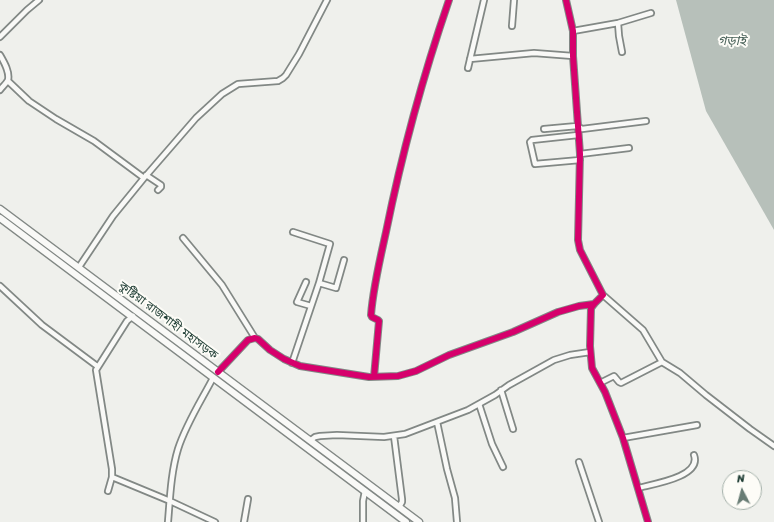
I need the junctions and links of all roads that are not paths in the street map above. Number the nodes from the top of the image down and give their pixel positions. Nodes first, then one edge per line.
1 (39, 0) edge
2 (327, 0) edge
3 (449, 0) edge
4 (484, 0) edge
5 (514, 0) edge
6 (566, 0) edge
7 (651, 13) dead end
8 (618, 23) junction
9 (512, 26) dead end
10 (573, 31) junction
11 (0, 37) edge
12 (622, 52) dead end
13 (0, 55) edge
14 (573, 56) junction
15 (470, 59) junction
16 (468, 68) dead end
17 (8, 81) junction
18 (0, 90) edge
19 (646, 121) dead end
20 (577, 126) junction
21 (544, 129) dead end
22 (578, 135) junction
23 (629, 148) dead end
24 (580, 154) junction
25 (580, 160) junction
26 (145, 176) junction
27 (158, 190) dead end
28 (0, 209) edge
29 (0, 218) edge
30 (293, 232) dead end
31 (183, 238) dead end
32 (55, 254) junction
33 (344, 260) dead end
34 (79, 267) junction
35 (306, 282) dead end
36 (319, 283) junction
37 (0, 286) edge
38 (603, 295) junction
39 (594, 304) junction
40 (311, 306) junction
41 (132, 316) junction
42 (255, 338) junction
43 (590, 352) junction
44 (662, 362) junction
45 (292, 363) junction
46 (202, 365) junction
47 (97, 366) junction
48 (218, 372) junction
49 (374, 377) junction
50 (213, 378) junction
51 (600, 383) junction
52 (501, 390) junction
53 (479, 404) junction
54 (437, 422) junction
55 (697, 425) dead end
56 (513, 429) dead end
57 (394, 436) junction
58 (623, 438) junction
59 (311, 440) junction
60 (774, 446) edge
61 (694, 455) dead end
62 (579, 462) dead end
63 (502, 467) dead end
64 (112, 477) junction
65 (638, 488) junction
66 (108, 491) dead end
67 (365, 491) junction
68 (384, 496) junction
69 (248, 499) dead end
70 (170, 501) junction
71 (380, 502) junction
72 (399, 507) junction
73 (168, 522) edge
74 (215, 522) edge
75 (244, 522) edge
76 (362, 522) edge
77 (406, 522) edge
78 (419, 522) edge
79 (457, 522) edge
80 (599, 522) edge
81 (648, 522) edge

1 - 11 street
2 - 26 street
3 - 49 street
4 - 15 street
5 - 9 street
6 - 10 street
7 - 8 street
8 - 10 street
8 - 12 street
10 - 14 street
13 - 17 street
14 - 15 street
14 - 20 street
15 - 16 street
17 - 18 street
17 - 26 street
19 - 20 street
20 - 21 street
20 - 22 street
22 - 24 street
22 - 25 street
23 - 24 street
24 - 25 street
25 - 38 street
26 - 27 street
26 - 34 street
28 - 32 highway, কুষ্টিয়া রাজশাহী মহাসড়ক
29 - 32 highway, কুষ্টিয়া রাজশাহী মহাসড়ক
30 - 36 street
31 - 42 street
32 - 34 highway, কুষ্টিয়া রাজশাহী মহাসড়ক
32 - 41 highway, কুষ্টিয়া রাজশাহী মহাসড়ক
33 - 36 street
34 - 46 highway, কুষ্টিয়া রাজশাহী মহাসড়ক
35 - 40 street
36 - 40 street
37 - 47 street
38 - 39 street
38 - 44 street
39 - 43 street
39 - 49 street
40 - 45 street
41 - 46 highway, কুষ্টিয়া রাজশাহী মহাসড়ক
41 - 47 street
42 - 45 street
42 - 48 street
43 - 51 street
43 - 52 street
44 - 51 street
44 - 60 street
45 - 49 street
46 - 48 highway, কুষ্টিয়া রাজশাহী মহাসড়ক
46 - 50 highway, কুষ্টিয়া রাজশাহী মহাসড়ক
47 - 64 street
48 - 59 highway, কুষ্টিয়া রাজশাহী মহাসড়ক
50 - 67 highway, কুষ্টিয়া রাজশাহী মহাসড়ক
50 - 70 street
51 - 58 street
52 - 53 street
52 - 56 street
53 - 54 street
53 - 63 street
54 - 57 street
54 - 79 street
55 - 58 street
57 - 59 street
57 - 72 street
58 - 65 street
59 - 68 highway, কুষ্টিয়া রাজশাহী মহাসড়ক
61 - 65 street
62 - 80 street
64 - 66 street
64 - 70 street
65 - 81 street
67 - 71 highway, কুষ্টিয়া রাজশাহী মহাসড়ক
67 - 76 street
68 - 71 highway
68 - 72 highway, কুষ্টিয়া রাজশাহী মহাসড়ক
69 - 75 street
70 - 73 street
70 - 74 street
71 - 77 highway, কুষ্টিয়া রাজশাহী মহাসড়ক
72 - 78 highway, কুষ্টিয়া রাজশাহী মহাসড়ক

